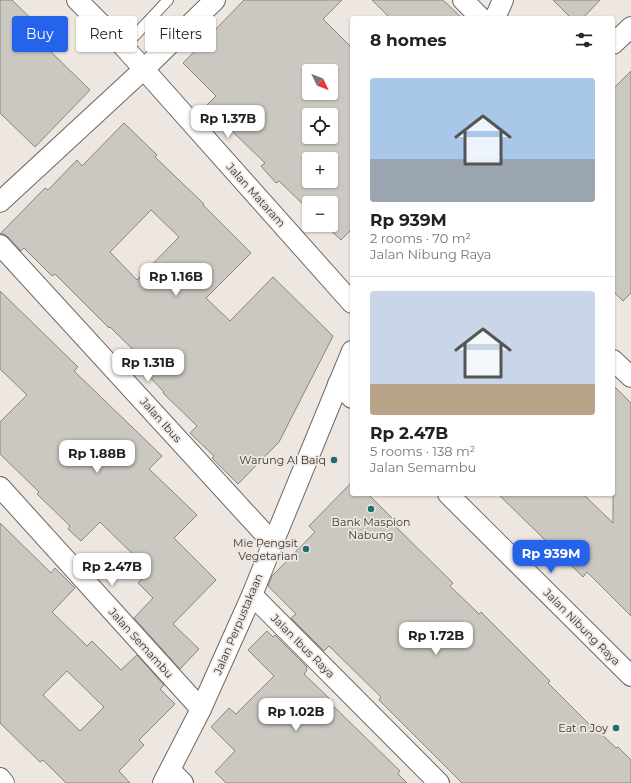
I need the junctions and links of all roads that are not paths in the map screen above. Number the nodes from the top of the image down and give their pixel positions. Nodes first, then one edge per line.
1 (77, 0) edge
2 (168, 0) edge
3 (215, 0) edge
4 (463, 0) edge
5 (497, 13) edge
6 (93, 16) edge
7 (631, 27) edge
8 (137, 33) edge
9 (615, 42) edge
10 (129, 52) edge
11 (144, 69) junction
12 (0, 202) edge
13 (0, 245) edge
14 (350, 301) edge
15 (350, 356) edge
16 (338, 384) junction
17 (350, 396) edge
18 (0, 487) edge
19 (450, 496) edge
20 (273, 543) junction
21 (252, 595) junction
22 (631, 676) edge
23 (201, 710) junction
24 (0, 778) edge
25 (172, 779) edge
26 (4, 783) edge
27 (439, 783) edge

1 - 6 street, Jalan Mataram
2 - 8 lane
3 - 11 street
4 - 5 street
7 - 9 street
10 - 11 street, Jalan Mataram
11 - 12 street
11 - 14 street, Jalan Mataram
13 - 20 street, Jalan Ibus
15 - 16 street, Jalan Perpustakaan
16 - 17 street
16 - 20 street, Jalan Perpustakaan
18 - 23 street, Jalan Semambu
19 - 22 street, Jalan Nibung Raya
20 - 21 street, Jalan Perpustakaan
21 - 23 street, Jalan Perpustakaan
21 - 27 street, Jalan Ibus Raya
23 - 25 street, Jalan Perpustakaan
24 - 26 street

